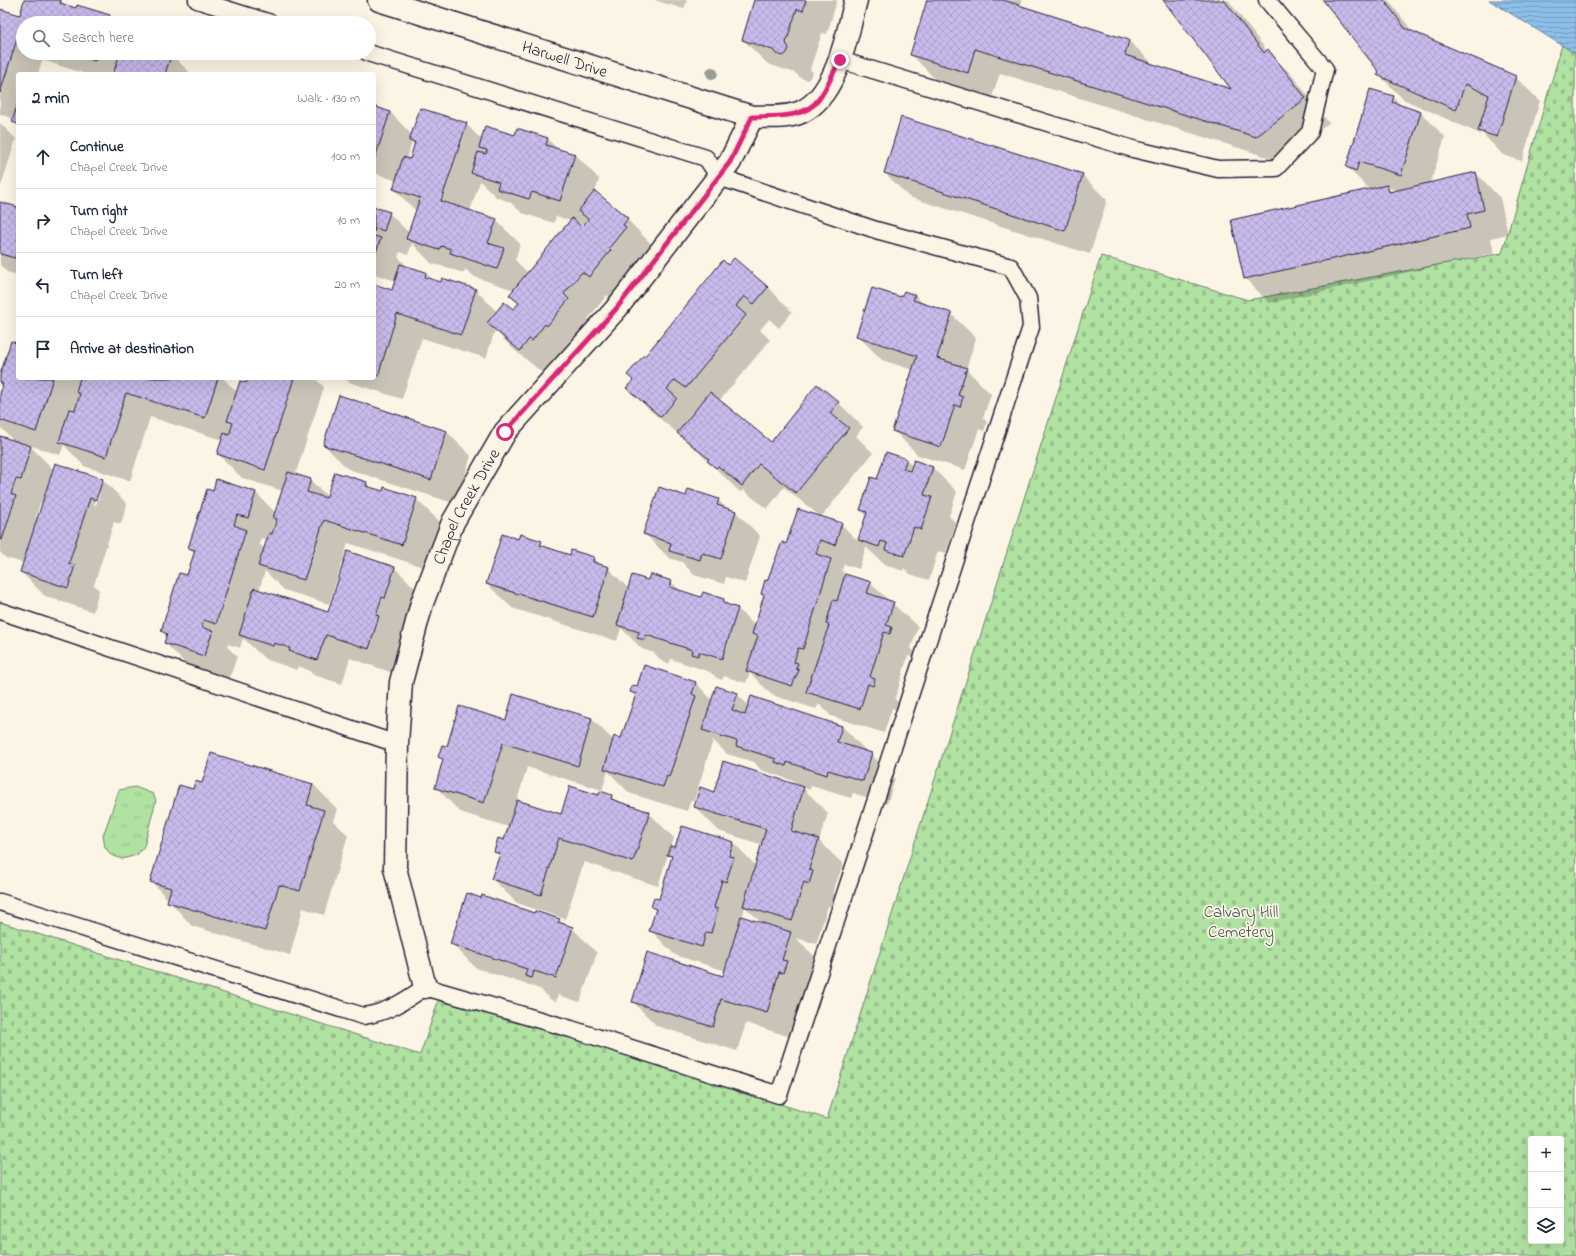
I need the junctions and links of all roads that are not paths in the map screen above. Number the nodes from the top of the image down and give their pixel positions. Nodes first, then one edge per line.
1 (197, 0) edge
2 (379, 0) edge
3 (856, 0) edge
4 (1267, 0) edge
5 (248, 16) edge
6 (376, 55) edge
7 (840, 60) junction
8 (752, 117) junction
9 (719, 177) junction
10 (0, 611) edge
11 (397, 744) junction
12 (0, 902) edge
13 (425, 987) junction

1 - 5 lane
2 - 8 street, Harwell Drive
3 - 7 street
4 - 7 lane
6 - 9 lane
7 - 8 street
8 - 9 street, Chapel Creek Drive
9 - 11 street, Chapel Creek Drive
9 - 13 lane
10 - 11 lane
11 - 13 street, Chapel Creek Drive
12 - 13 lane

